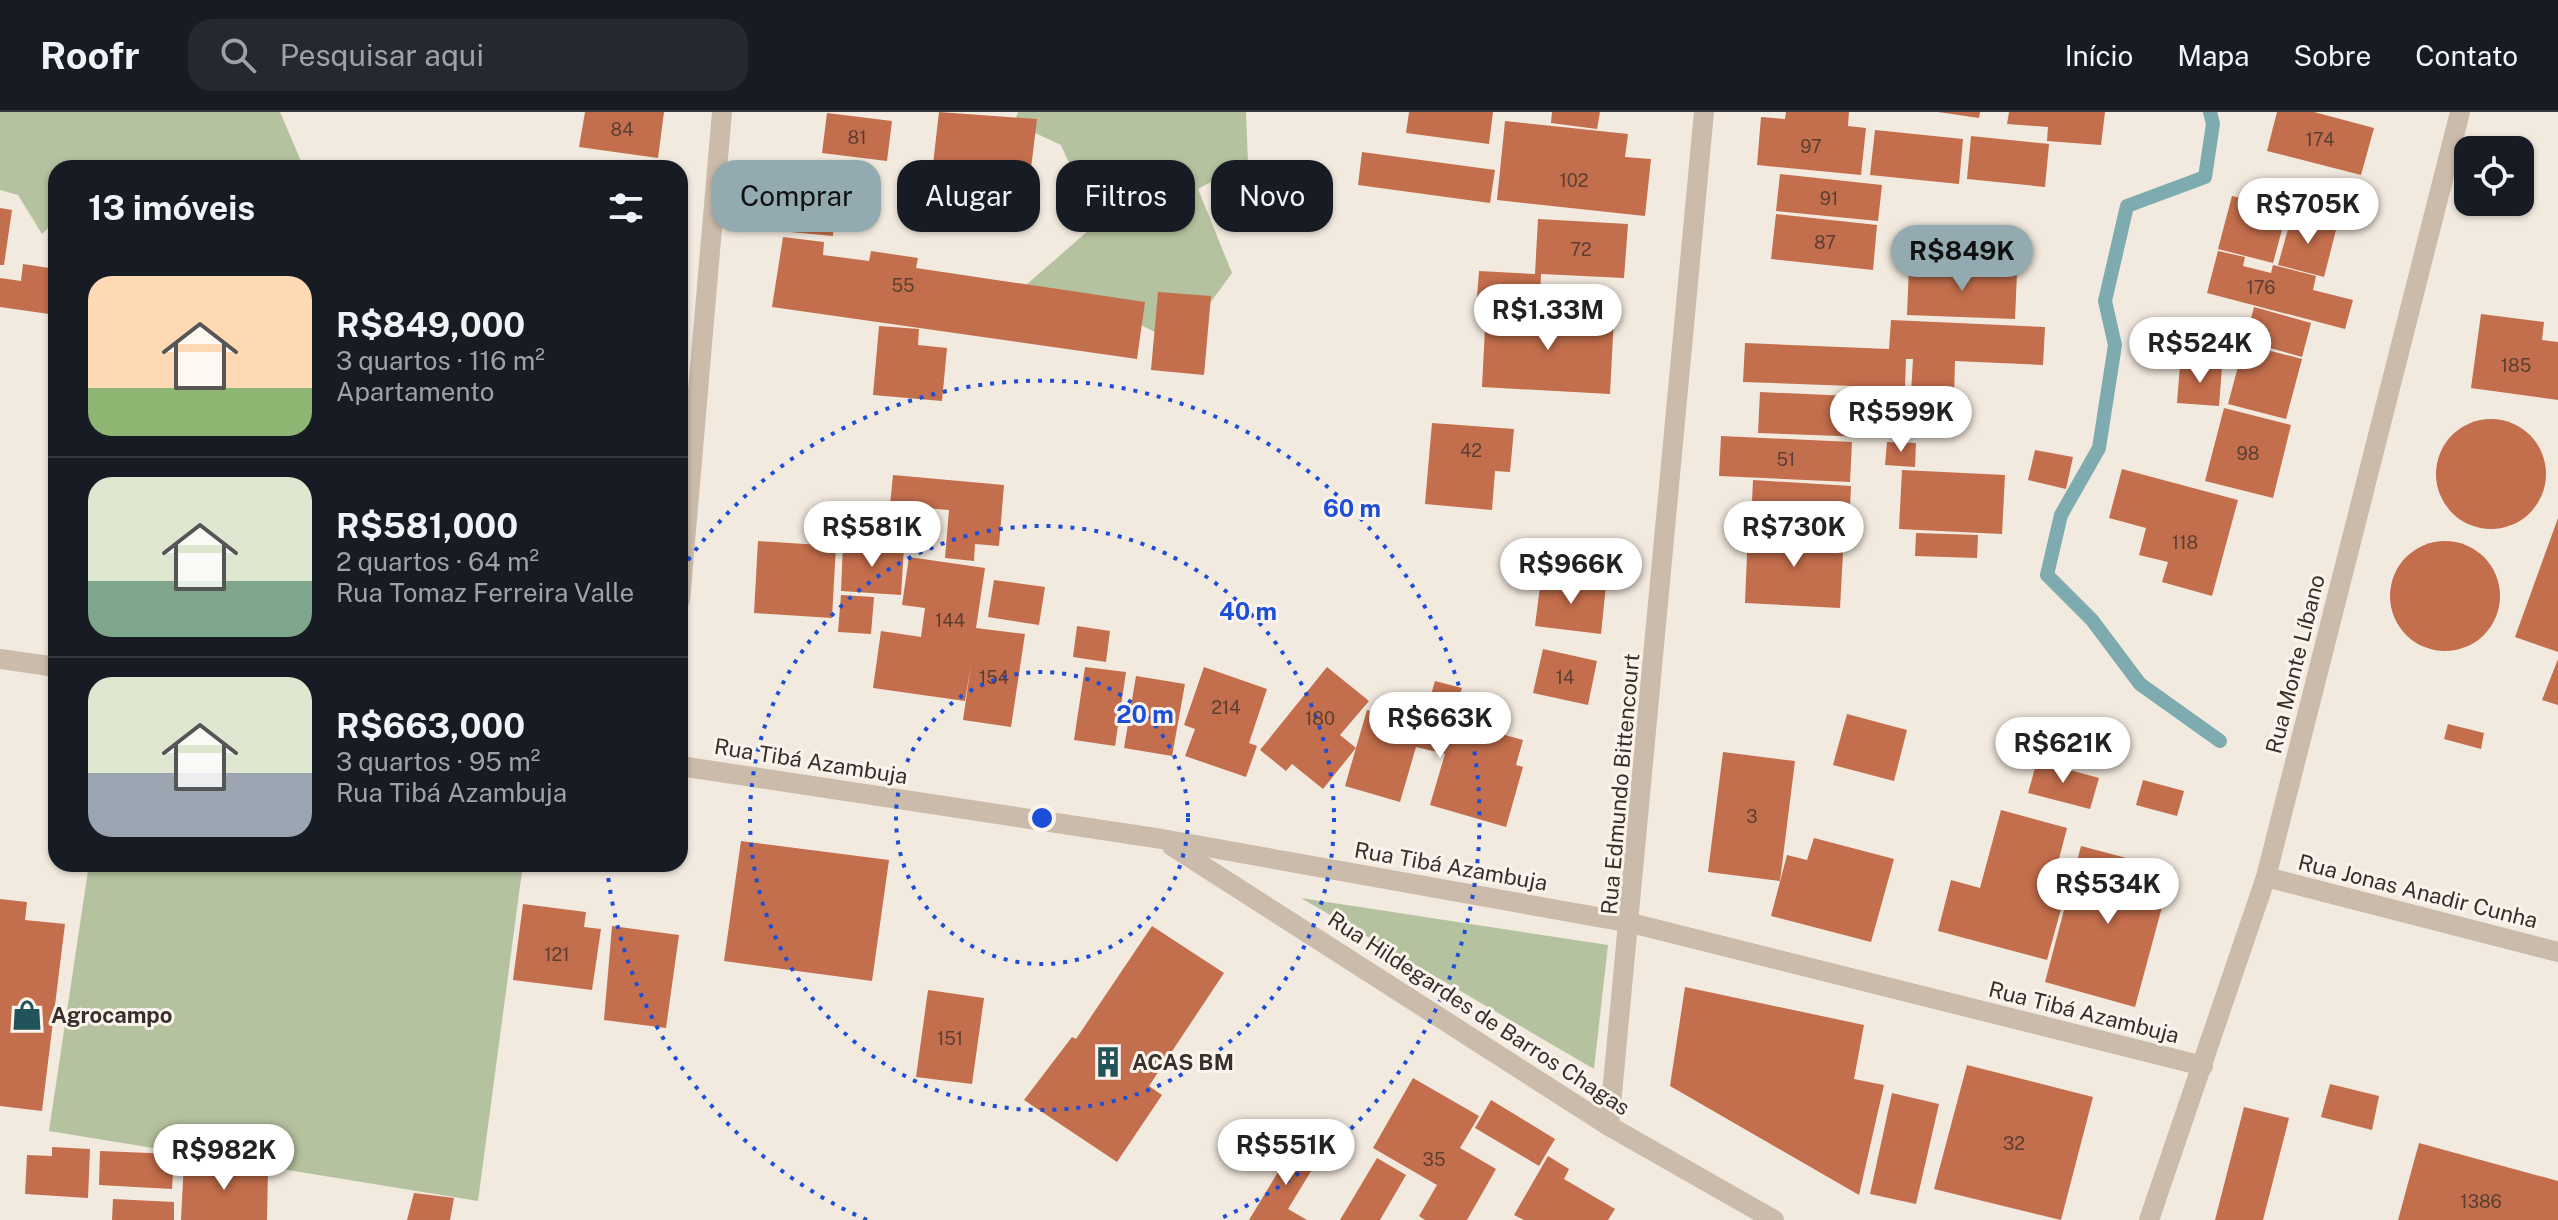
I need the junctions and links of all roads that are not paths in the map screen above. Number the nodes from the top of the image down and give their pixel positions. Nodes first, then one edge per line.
1 (722, 112) edge
2 (1704, 112) edge
3 (2460, 112) edge
4 (688, 507) edge
5 (0, 659) edge
6 (48, 666) edge
7 (688, 767) edge
8 (1162, 839) junction
9 (2266, 877) junction
10 (1631, 923) junction
11 (2558, 952) edge
12 (2203, 1066) junction
13 (1609, 1126) junction
14 (1774, 1220) edge
15 (2149, 1220) edge

1 - 4 street
2 - 10 street, Rua Edmundo Bittencourt
3 - 9 street, Rua Monte Líbano
5 - 6 street
7 - 8 street, Rua Tibá Azambuja
8 - 10 street, Rua Tibá Azambuja
8 - 13 street, Rua Hildegardes de Barros Chagas
9 - 11 street, Rua Jonas Anadir Cunha
9 - 12 street, Rua Monte Líbano
10 - 12 street, Rua Tibá Azambuja
10 - 13 street, Rua Edmundo Bittencourt
12 - 15 street, Rua Monte Líbano
13 - 14 street, Rua Hildegardes de Barros Chagas

